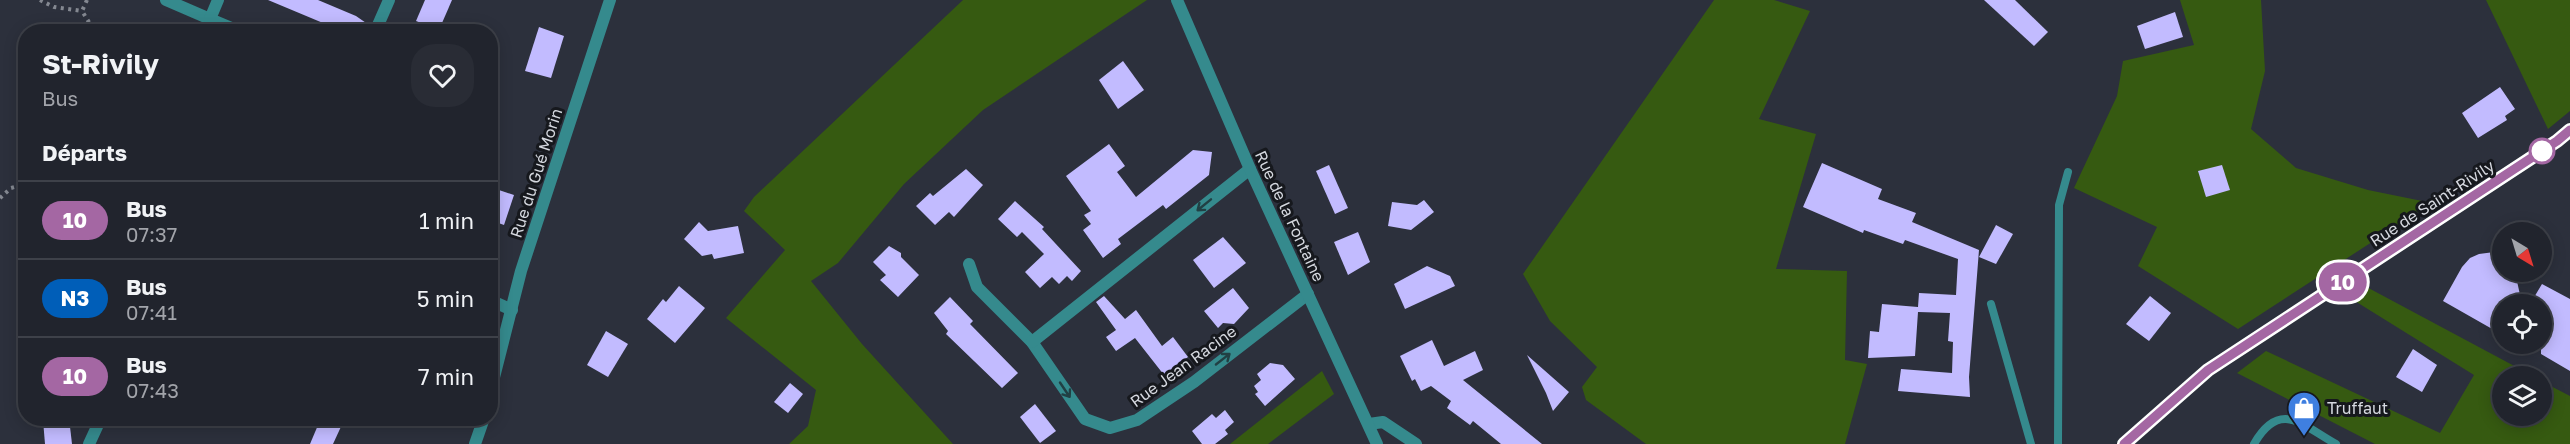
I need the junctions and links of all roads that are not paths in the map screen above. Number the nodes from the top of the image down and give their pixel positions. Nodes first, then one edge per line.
1 (166, 0) edge
2 (218, 0) edge
3 (389, 0) edge
4 (610, 0) edge
5 (1177, 0) edge
6 (210, 19) junction
7 (208, 24) edge
8 (222, 24) edge
9 (378, 24) edge
10 (2570, 130) edge
11 (2570, 138) edge
12 (2557, 141) junction
13 (1250, 169) junction
14 (2068, 172) dead end
15 (969, 264) dead end
16 (1308, 294) junction
17 (498, 304) edge
18 (1991, 304) dead end
19 (512, 310) junction
20 (1032, 342) junction
21 (498, 363) edge
22 (1369, 424) junction
23 (97, 426) edge
24 (481, 426) edge
25 (89, 444) edge
26 (475, 444) edge
27 (1377, 444) edge
28 (1416, 444) edge
29 (2031, 444) edge
30 (2058, 444) edge
31 (2124, 444) edge
32 (2254, 444) edge
33 (2336, 444) edge

1 - 6 street
2 - 6 street
3 - 9 street
4 - 19 street, Rue du Gué Morin
5 - 13 street, Rue de la Fontaine
6 - 7 street
6 - 8 street
10 - 12 street, Rue de Saint-Rivily
11 - 12 street, Rue de Saint-Rivily
12 - 31 street, Rue de Saint-Rivily
13 - 16 street, Rue de la Fontaine
13 -> 20 street
14 - 30 lane
15 - 20 street, Rue Jean Racine
20 -> 16 street, Rue Jean Racine
16 - 22 street, Rue de la Fontaine
17 - 19 street
18 - 29 lane
19 - 21 street, Rue du Gué Morin
22 - 27 street, Rue de la Fontaine
22 - 28 street
23 - 25 street
24 - 26 street
32 - 33 lane

